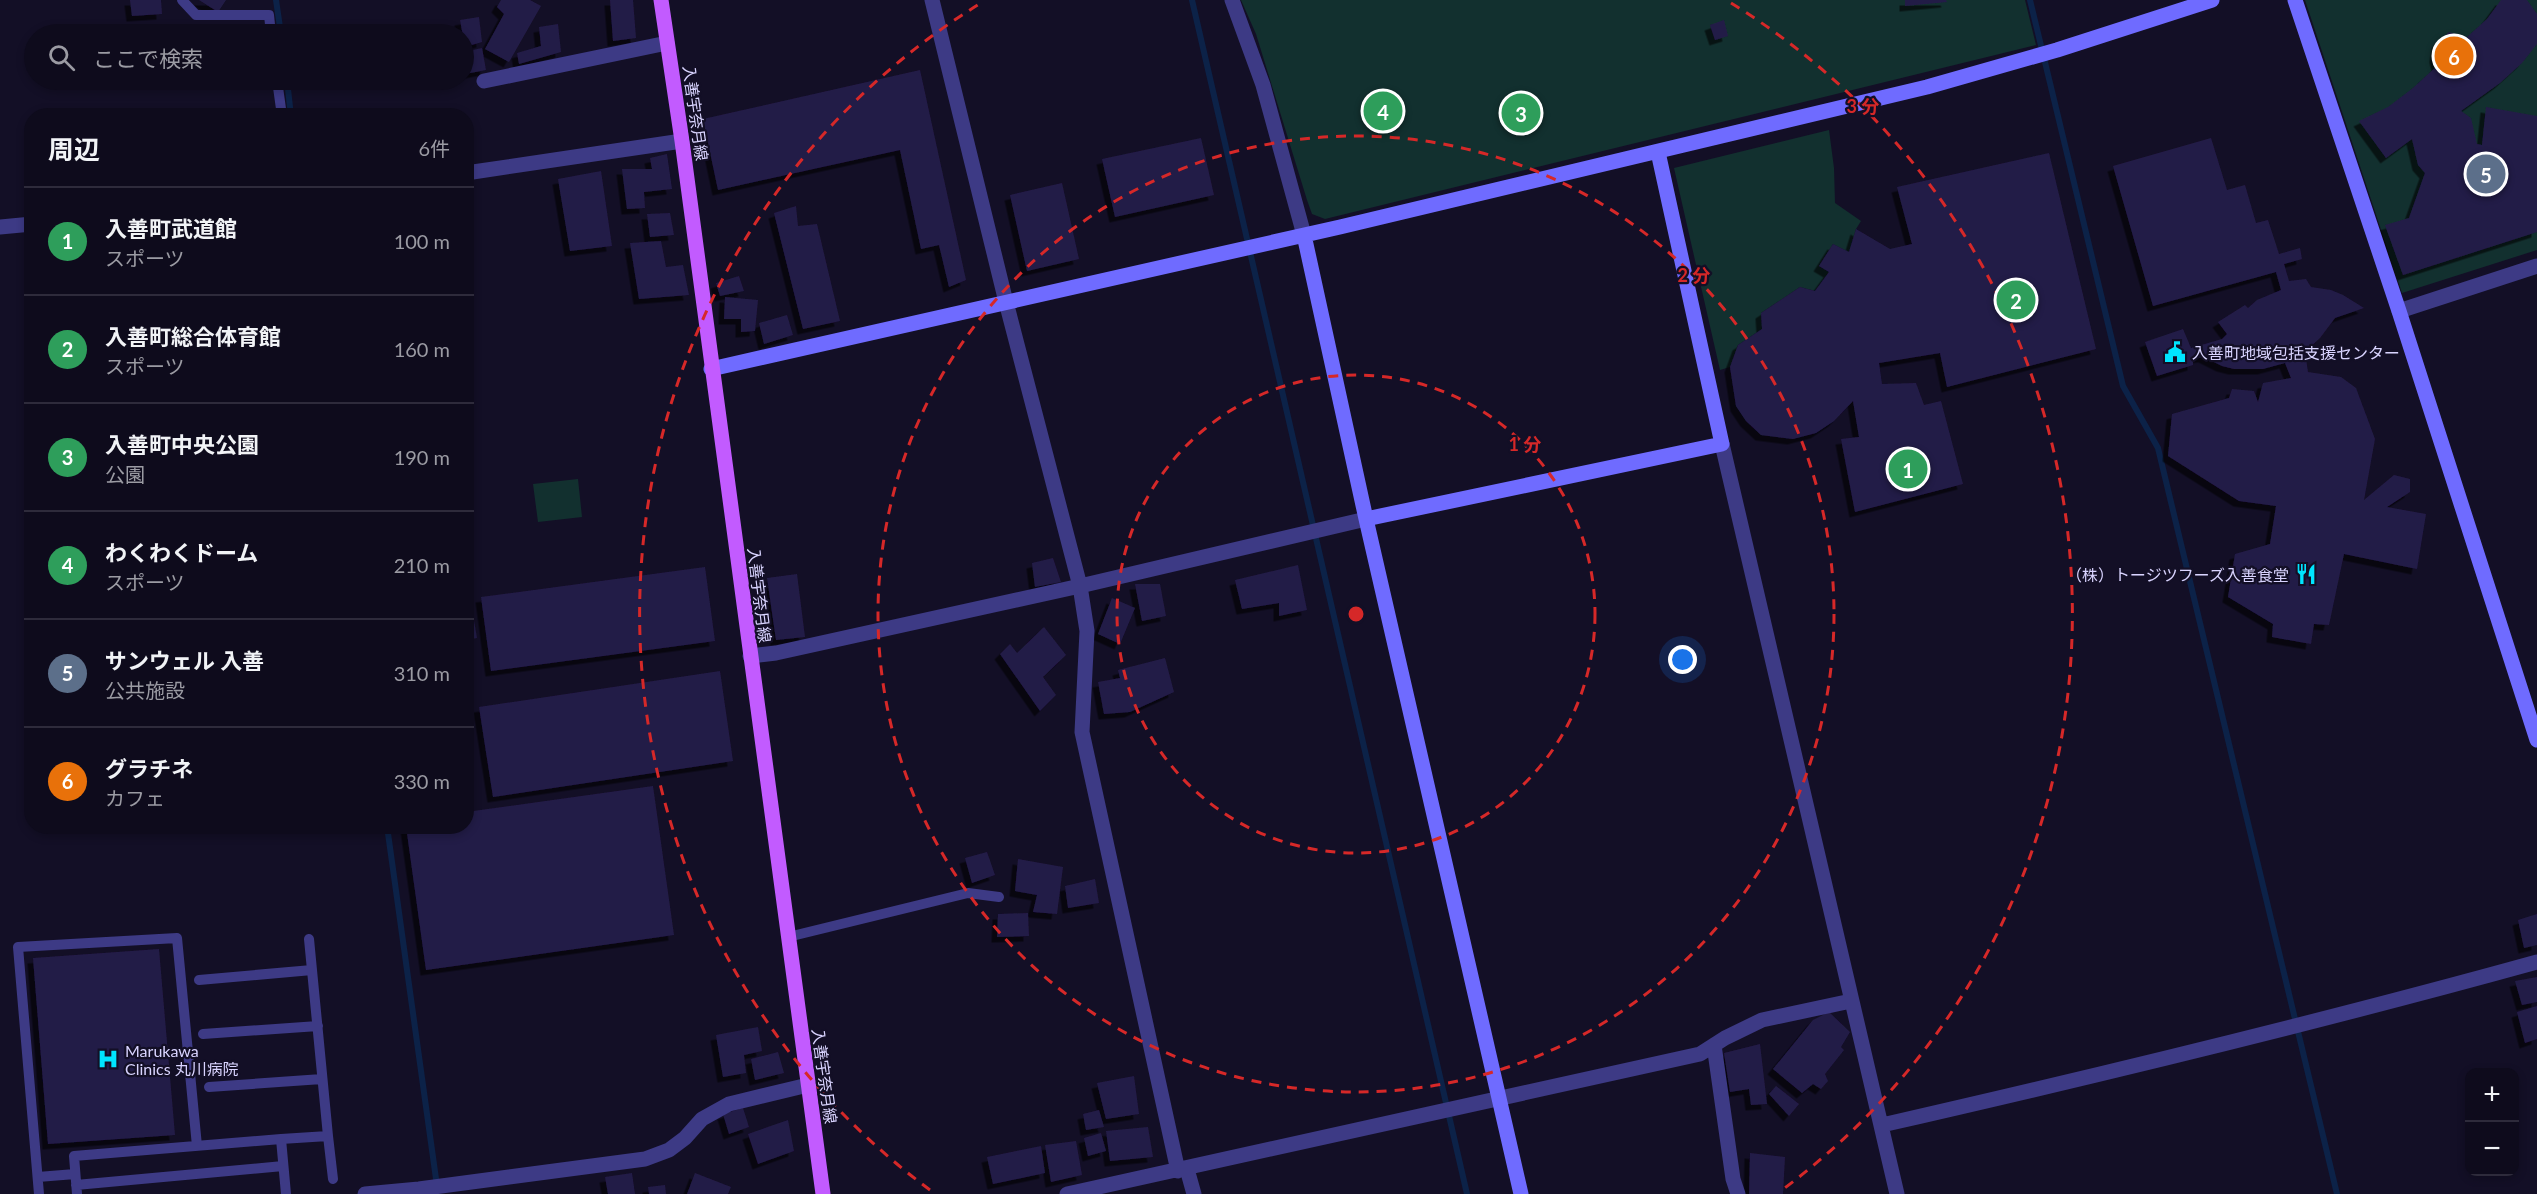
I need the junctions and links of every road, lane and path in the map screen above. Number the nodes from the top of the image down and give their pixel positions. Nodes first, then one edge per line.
1 (182, 0) edge
2 (661, 0) edge
3 (932, 0) edge
4 (1232, 0) edge
5 (2212, 0) edge
6 (2295, 0) edge
7 (269, 24) edge
8 (667, 43) junction
9 (484, 81) dead end
10 (278, 90) edge
11 (281, 108) edge
12 (682, 141) junction
13 (1658, 152) junction
14 (474, 172) edge
15 (24, 225) edge
16 (0, 227) edge
17 (1304, 234) junction
18 (2537, 266) edge
19 (1006, 302) junction
20 (2399, 311) junction
21 (711, 369) junction
22 (1722, 444) junction
23 (1366, 519) junction
24 (1080, 586) junction
25 (750, 657) junction
26 (2537, 740) edge
27 (999, 897) dead end
28 (788, 937) junction
29 (309, 939) dead end
30 (2537, 962) edge
31 (312, 970) junction
32 (199, 980) dead end
33 (1851, 1001) junction
34 (318, 1026) junction
35 (203, 1034) dead end
36 (1714, 1045) junction
37 (322, 1079) junction
38 (808, 1085) junction
39 (209, 1087) dead end
40 (1500, 1100) junction
41 (1882, 1125) junction
42 (328, 1136) junction
43 (281, 1139) junction
44 (197, 1146) junction
45 (283, 1166) junction
46 (1183, 1170) junction
47 (38, 1176) junction
48 (333, 1179) dead end
49 (76, 1184) edge
50 (1094, 1192) edge
51 (39, 1194) edge
52 (286, 1194) edge
53 (365, 1194) edge
54 (823, 1194) edge
55 (1067, 1194) edge
56 (1194, 1194) edge
57 (1521, 1194) edge
58 (1738, 1194) edge
59 (1897, 1194) edge

1 - 7 lane
2 - 8 main road, 入善宇奈月線
3 - 19 street
4 - 17 street
5 - 13 street
6 - 20 street
8 - 9 street
8 - 12 main road, 入善宇奈月線
10 - 11 lane
12 - 14 street
12 - 21 main road, 入善宇奈月線
13 - 17 street
13 - 22 street
15 - 16 street
17 - 19 street
17 - 23 street
18 - 20 street
19 - 21 street
19 - 24 street
20 - 26 street
21 - 25 main road, 入善宇奈月線
22 - 23 street
22 - 33 street
23 - 24 street
23 - 40 street
24 - 25 street
24 - 46 street
25 - 28 main road, 入善宇奈月線
27 - 28 lane
28 - 38 main road, 入善宇奈月線
29 - 31 lane
30 - 41 street
31 - 32 lane
31 - 34 lane
33 - 36 street
33 - 41 street
34 - 35 lane
34 - 37 lane
36 - 40 street
36 - 58 street
37 - 39 lane
37 - 42 lane
38 - 53 street
38 - 54 main road, 入善宇奈月線
40 - 46 street
40 - 57 street
41 - 59 street
42 - 43 lane
42 - 48 lane
43 - 44 lane
43 - 45 lane
44 - 47 lane
44 - 49 lane
45 - 49 lane
45 - 52 lane
46 - 50 street
46 - 56 street
47 - 49 lane
47 - 51 lane
50 - 55 street

